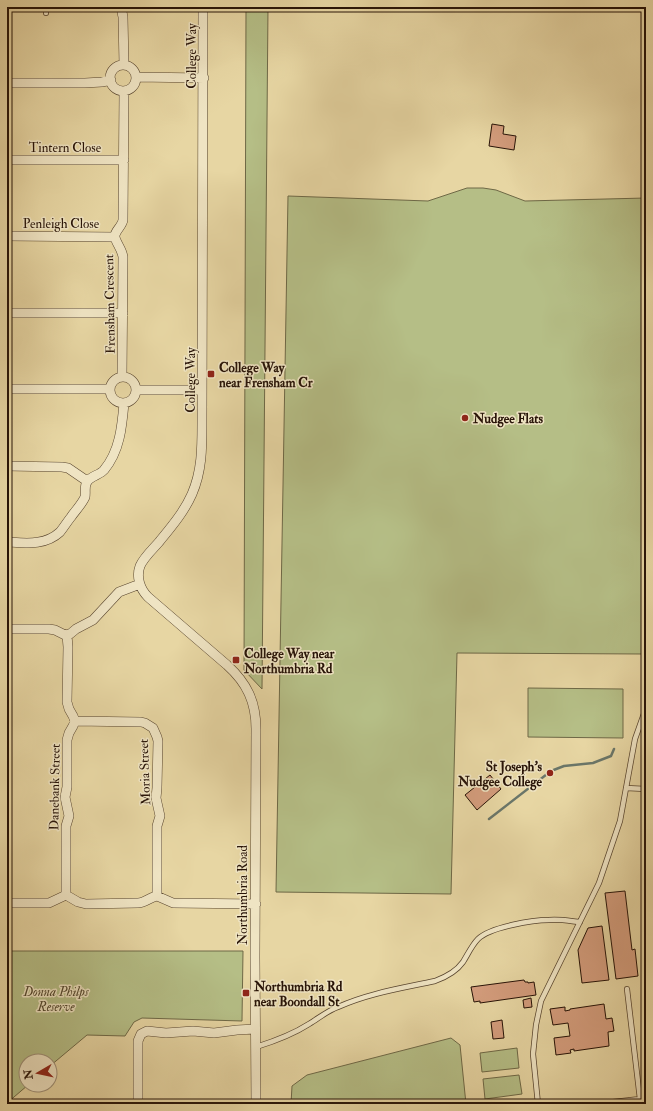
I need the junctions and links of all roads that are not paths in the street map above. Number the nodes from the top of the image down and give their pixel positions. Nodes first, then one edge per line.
1 (46, 7) edge
2 (121, 7) edge
3 (203, 7) edge
4 (46, 13) dead end
5 (124, 65) junction
6 (136, 77) junction
7 (204, 78) junction
8 (110, 80) junction
9 (8, 82) edge
10 (124, 91) junction
11 (7, 160) edge
12 (124, 160) junction
13 (7, 236) edge
14 (115, 237) junction
15 (7, 313) edge
16 (123, 313) junction
17 (122, 377) junction
18 (110, 389) junction
19 (7, 390) edge
20 (136, 390) junction
21 (202, 390) junction
22 (124, 403) junction
23 (7, 466) edge
24 (88, 481) junction
25 (7, 542) edge
26 (140, 584) junction
27 (7, 628) edge
28 (67, 635) junction
29 (646, 708) edge
30 (74, 721) junction
31 (626, 788) junction
32 (646, 789) edge
33 (66, 895) junction
34 (157, 896) junction
35 (7, 903) edge
36 (256, 904) junction
37 (580, 922) junction
38 (627, 989) dead end
39 (255, 1029) junction
40 (256, 1047) junction
41 (640, 1099) junction
42 (646, 1100) edge
43 (138, 1104) edge
44 (256, 1104) edge
45 (538, 1104) edge
46 (595, 1104) edge

1 - 4 lane
2 - 5 street
3 - 7 street, College Way
5 - 6 street
5 - 8 street
6 - 7 street
6 - 10 street
7 - 21 street, College Way
8 - 9 street
8 - 10 street
10 - 12 street, Frensham Crescent
11 - 12 street, Tintern Close
12 - 14 street, Frensham Crescent
13 - 14 street, Penleigh Close
14 - 16 street, Frensham Crescent
15 - 16 street
16 - 17 street, Frensham Crescent
17 - 18 street
17 - 20 street
18 - 19 street
18 - 22 street
20 - 21 street
20 - 22 street
21 - 26 street, College Way
22 - 24 street
23 - 24 street
24 - 25 street
26 - 28 street
26 - 36 street, Northumbria Road
27 - 28 street
28 - 30 street
29 - 31 lane
30 - 33 street, Danebank Street
30 - 34 street, Moria Street
31 - 32 lane
31 - 37 lane
33 - 34 street
33 - 35 street
34 - 36 street
36 - 39 street, Northumbria Road
37 - 40 lane
37 - 45 lane
38 - 41 lane
39 - 40 street, Northumbria Road
39 - 43 street
40 - 44 street, Northumbria Road
41 - 42 lane
41 - 46 lane

